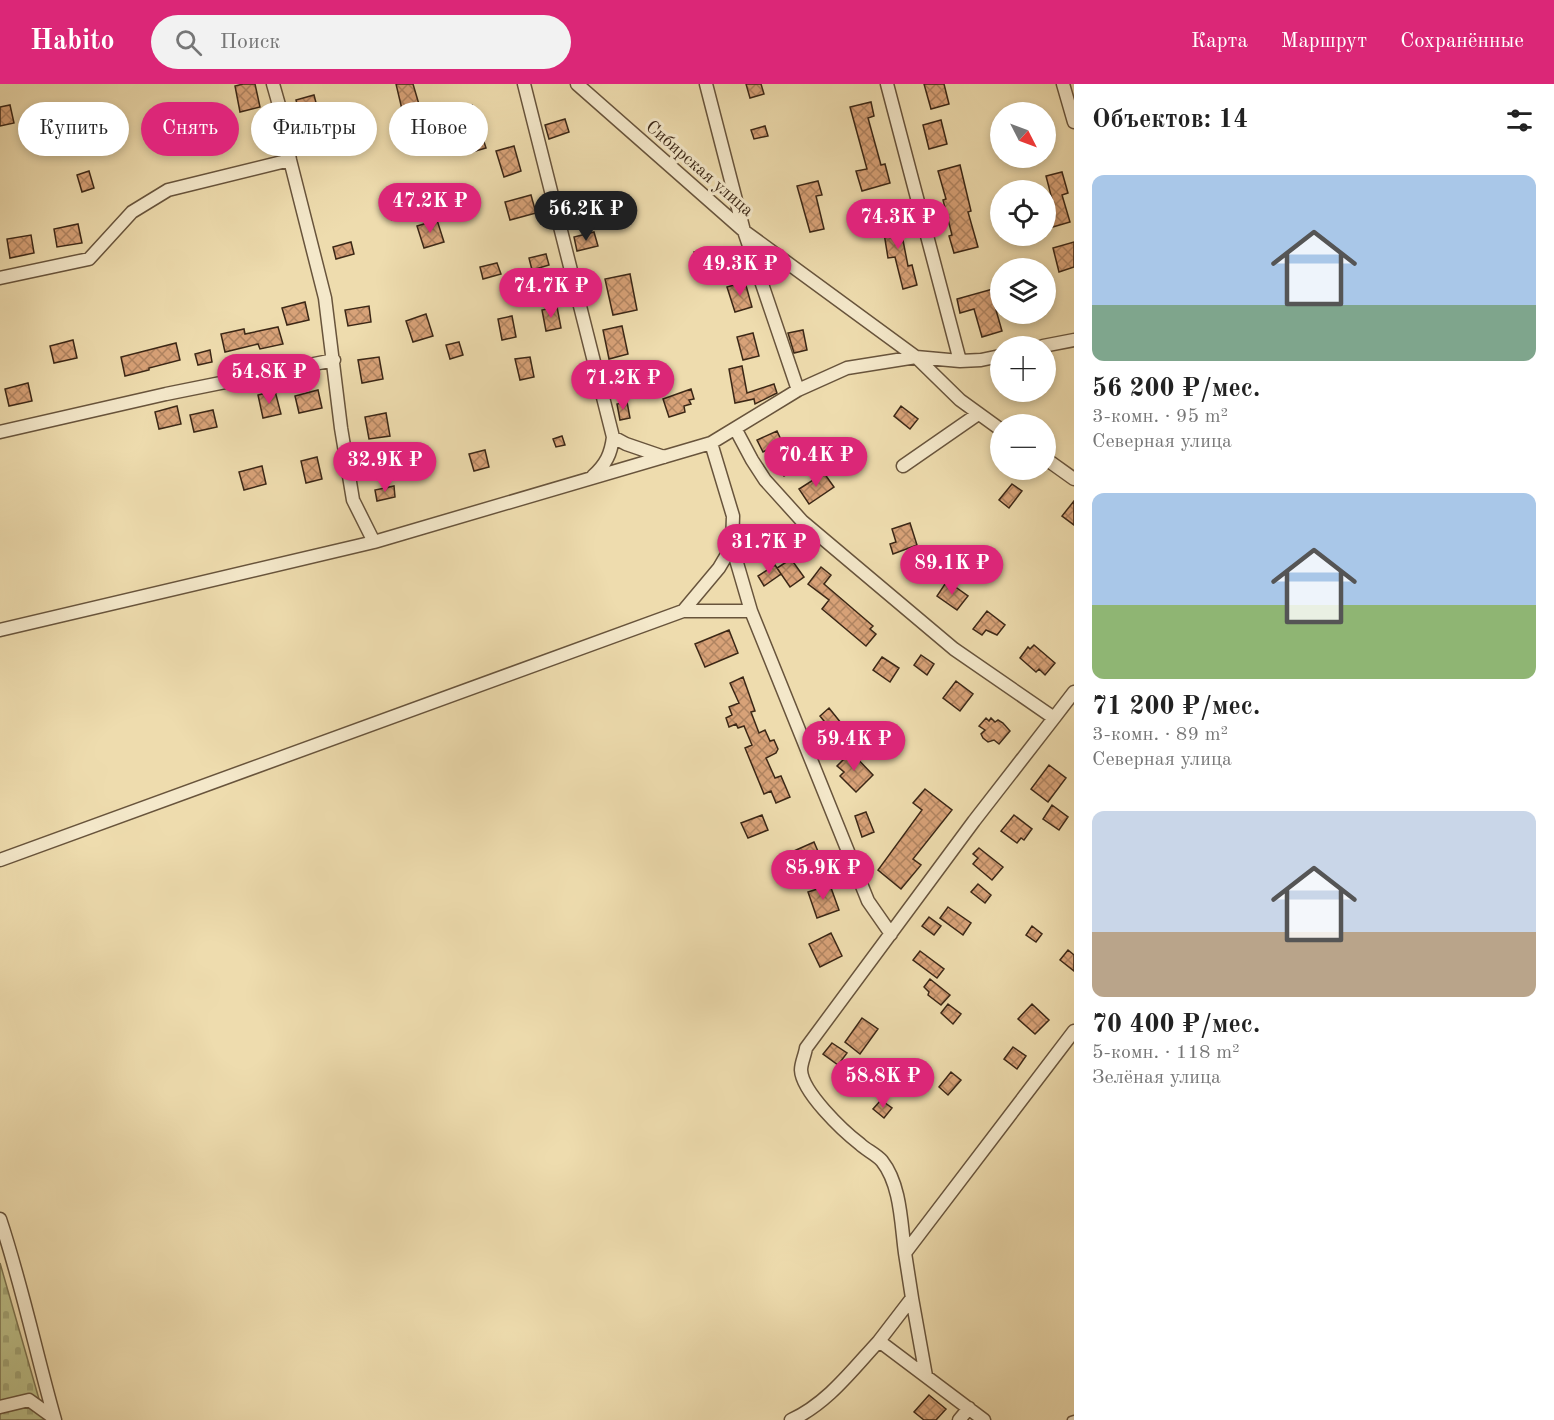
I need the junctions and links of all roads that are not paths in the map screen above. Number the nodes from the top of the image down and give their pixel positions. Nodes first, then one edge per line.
1 (273, 84) edge
2 (524, 84) edge
3 (577, 84) edge
4 (706, 84) edge
5 (887, 84) edge
6 (1063, 84) edge
7 (1074, 122) edge
8 (290, 160) junction
9 (744, 231) junction
10 (0, 278) edge
11 (1074, 340) edge
12 (1056, 343) edge
13 (916, 357) junction
14 (990, 358) edge
15 (334, 360) junction
16 (960, 361) junction
17 (798, 390) junction
18 (978, 414) junction
19 (990, 422) edge
20 (736, 430) junction
21 (0, 432) edge
22 (614, 437) junction
23 (711, 443) junction
24 (664, 457) junction
25 (903, 466) dead end
26 (1068, 468) edge
27 (591, 478) junction
28 (1074, 478) edge
29 (374, 542) junction
30 (732, 546) junction
31 (683, 611) junction
32 (751, 612) junction
33 (0, 630) edge
34 (1074, 692) edge
35 (1054, 718) junction
36 (0, 860) edge
37 (891, 934) junction
38 (1074, 1031) edge
39 (0, 1219) edge
40 (905, 1253) junction
41 (912, 1298) junction
42 (879, 1341) junction
43 (926, 1376) junction
44 (0, 1407) edge
45 (969, 1408) junction
46 (54, 1419) edge
47 (791, 1420) edge
48 (959, 1420) edge
49 (984, 1420) edge

1 - 8 street
2 - 22 street
3 - 9 street, Сибирская улица
4 - 9 street
5 - 16 street
6 - 7 street
8 - 10 street
8 - 15 street
9 - 13 street, Сибирская улица
9 - 17 street
11 - 12 street
13 - 16 street
13 - 17 street
13 - 18 street, Сибирская улица
14 - 16 street
15 - 21 street
15 - 29 street
17 - 20 street
18 - 19 street, Сибирская улица
18 - 25 street
20 - 23 street
20 - 35 street
22 - 24 street
22 - 27 street
23 - 24 street
23 - 30 street
24 - 27 street
26 - 28 street
27 - 29 street
29 - 33 street
30 - 31 street
30 - 32 street
31 - 32 street
31 - 36 street
32 - 37 street
34 - 35 street
35 - 37 street
37 - 40 street
38 - 40 street
39 - 46 street
40 - 41 street
41 - 42 street
41 - 43 street
42 - 43 street
42 - 47 street
43 - 45 street
44 - 46 street
45 - 48 street
45 - 49 street

